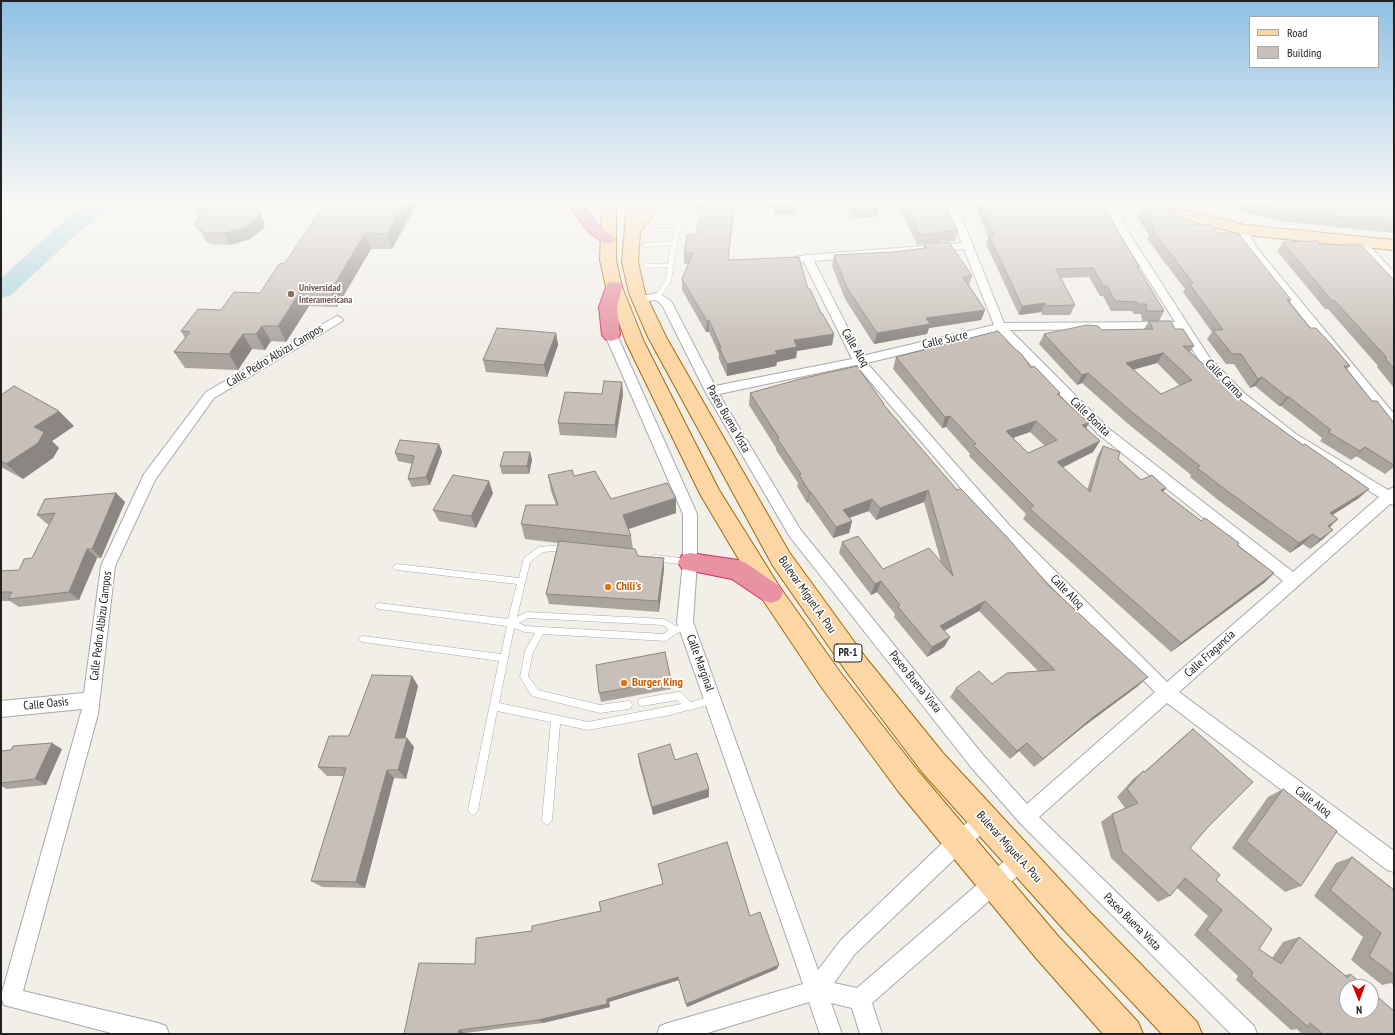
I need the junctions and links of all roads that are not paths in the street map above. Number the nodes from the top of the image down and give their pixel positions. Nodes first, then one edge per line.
1 (608, 252) edge
2 (635, 252) edge
3 (672, 252) edge
4 (883, 252) edge
5 (970, 252) edge
6 (1136, 252) edge
7 (1255, 252) edge
8 (1371, 252) edge
9 (807, 258) junction
10 (791, 260) edge
11 (670, 265) junction
12 (646, 266) dead end
13 (1394, 278) edge
14 (614, 287) junction
15 (649, 298) junction
16 (336, 320) dead end
17 (1182, 326) junction
18 (1000, 327) junction
19 (611, 335) joint
20 (859, 361) junction
21 (711, 391) junction
22 (1394, 423) edge
23 (1392, 496) edge
24 (571, 549) edge
25 (651, 558) edge
26 (690, 562) junction
27 (397, 567) dead end
28 (1292, 580) junction
29 (522, 581) junction
30 (771, 594) junction
31 (379, 606) dead end
32 (511, 623) junction
33 (681, 629) junction
34 (541, 630) junction
35 (363, 639) dead end
36 (504, 658) junction
37 (1167, 693) junction
38 (91, 700) junction
39 (713, 700) junction
40 (642, 702) dead end
41 (628, 705) dead end
42 (494, 706) junction
43 (690, 706) junction
44 (1, 709) edge
45 (556, 719) junction
46 (473, 810) dead end
47 (1026, 817) junction
48 (547, 820) dead end
49 (985, 820) junction
50 (958, 841) junction
51 (1021, 860) junction
52 (1394, 863) edge
53 (994, 884) junction
54 (816, 990) junction
55 (860, 999) junction
56 (6, 1002) edge
57 (155, 1034) edge
58 (668, 1034) edge
59 (832, 1034) edge
60 (871, 1034) edge
61 (1126, 1034) edge
62 (1185, 1034) edge
63 (1246, 1034) edge

1 - 14 main road, PR-1
2 - 15 main road, Bulevar Miguel A. Pou / PR-1
3 - 11 lane
4 - 9 street
5 - 18 street, Calle Bonita
6 - 17 street, Calle Carma
7 - 22 street
8 - 13 street
9 - 10 street
9 - 20 street, Calle Aloq
11 - 12 lane
11 - 15 lane
14 - 19 highway
14 - 30 main road, PR-1
15 - 21 street, Paseo Buena Vista
15 - 49 main road, Bulevar Miguel A. Pou / PR-1
16 - 38 street, Calle Pedro Albizu Campos
17 - 18 street, Calle Sucre
17 - 23 street, Calle Carma
18 - 20 street, Calle Sucre
18 - 28 street, Calle Bonita
19 - 26 street, Calle Marginal
20 - 21 street, Calle Sucre
20 - 37 street, Calle Aloq
21 - 47 street, Paseo Buena Vista
23 - 28 street, Calle Fragancia
24 - 29 lane
25 - 26 lane
26 - 30 highway
26 - 33 street, Calle Marginal
27 - 29 lane
28 - 37 street, Calle Fragancia
29 - 32 lane
30 - 50 main road, PR-1
31 - 32 lane
32 - 33 lane
32 - 34 lane
32 - 36 lane
33 - 34 lane
33 - 39 street, Calle Marginal
34 - 41 lane
35 - 36 lane
36 - 42 lane
37 - 47 street, Calle Fragancia
37 - 52 street, Calle Aloq
38 - 44 street, Calle Oasis
38 - 56 street, Calle Pedro Albizu Campos
39 - 43 lane
39 - 54 street, Calle Marginal
40 - 43 lane
42 - 45 lane
42 - 46 lane
43 - 45 lane
45 - 48 lane
47 - 63 street, Paseo Buena Vista
49 - 50 street
49 - 51 main road, Bulevar Miguel A. Pou / PR-1
50 - 53 main road, PR-1
50 - 54 street
51 - 53 street
51 - 62 main road, Bulevar Miguel A. Pou / PR-1
53 - 55 street
53 - 61 main road, PR-1
54 - 55 street
54 - 58 street
54 - 59 street, Calle Marginal
55 - 60 street
56 - 57 street

